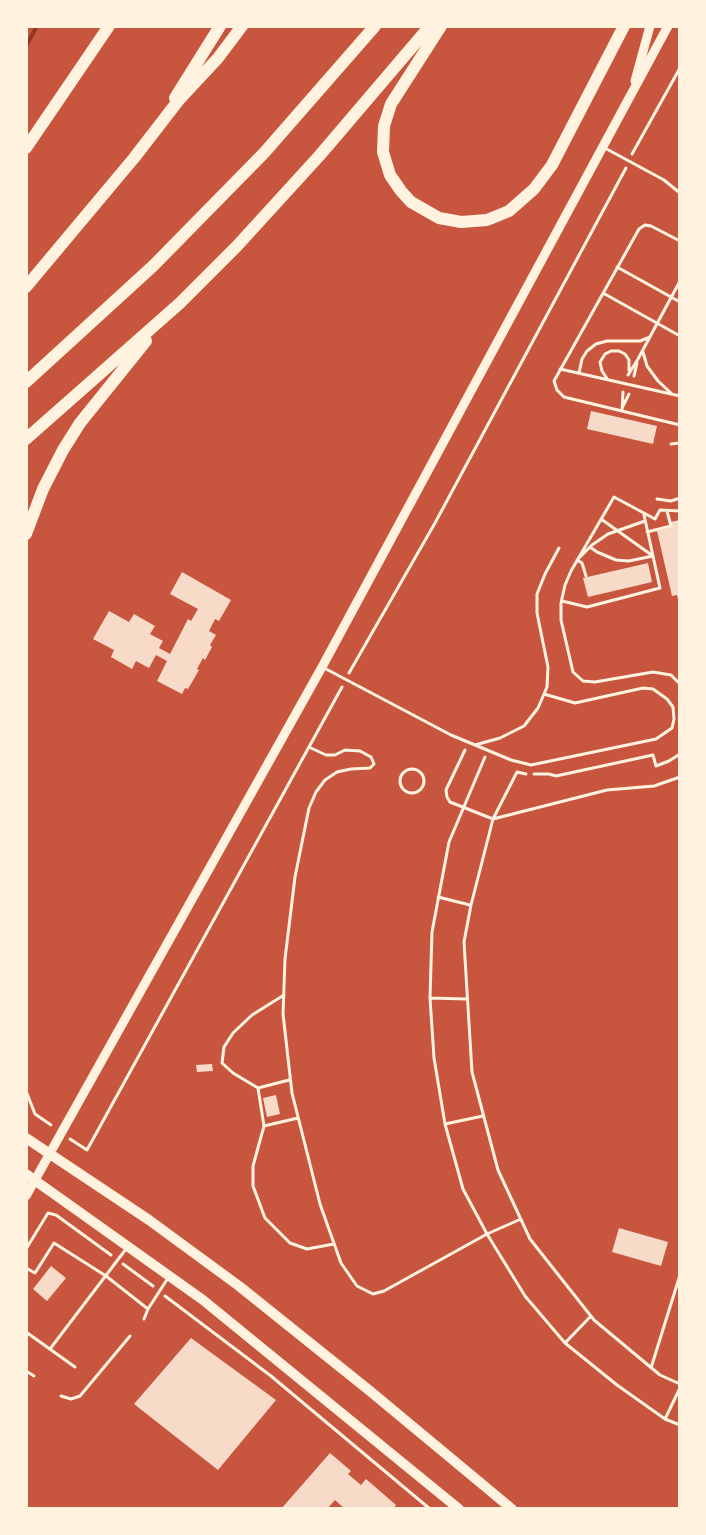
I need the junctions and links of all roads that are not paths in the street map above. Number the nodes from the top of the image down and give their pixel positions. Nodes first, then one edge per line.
1 (109, 26) edge
2 (220, 26) edge
3 (242, 26) edge
4 (375, 26) edge
5 (430, 26) edge
6 (441, 26) edge
7 (624, 26) edge
8 (650, 26) edge
9 (668, 26) edge
10 (631, 96) junction
11 (157, 128) junction
12 (603, 147) junction
13 (26, 148) edge
14 (680, 193) edge
15 (26, 287) edge
16 (180, 303) junction
17 (26, 382) edge
18 (26, 439) edge
19 (680, 443) edge
20 (671, 444) dead end
21 (680, 498) edge
22 (657, 499) dead end
23 (26, 534) edge
24 (559, 548) dead end
25 (322, 667) junction
26 (544, 694) junction
27 (475, 745) junction
28 (26, 1138) edge
29 (50, 1153) junction
30 (30, 1177) edge
31 (26, 1196) edge
32 (129, 1246) junction
33 (26, 1268) edge
34 (170, 1275) junction
35 (106, 1276) junction
36 (148, 1309) junction
37 (144, 1319) dead end
38 (26, 1332) edge
39 (130, 1336) dead end
40 (50, 1349) junction
41 (75, 1367) dead end
42 (26, 1371) edge
43 (34, 1376) dead end
44 (61, 1396) dead end
45 (459, 1509) edge
46 (512, 1509) edge

1 - 13 highway
2 - 11 highway
3 - 11 highway
4 - 17 highway
5 - 16 highway
6 - 7 highway
8 - 10 main road
9 - 10 main road
10 - 12 main road
11 - 15 highway
12 - 14 lane
12 - 25 main road
16 - 18 highway
16 - 23 highway
19 - 20 lane
21 - 22 lane
24 - 26 lane
25 - 27 lane
25 - 29 main road
26 - 27 lane
26 - 27 lane
28 - 29 main road
29 - 30 main road
29 - 46 main road
30 - 31 main road
30 - 32 main road
32 - 34 main road
32 - 35 lane
33 - 35 lane
34 - 36 lane
34 - 45 main road
35 - 36 lane
35 - 40 lane
36 - 37 lane
38 - 40 lane
39 - 44 lane
40 - 41 lane
42 - 43 lane

